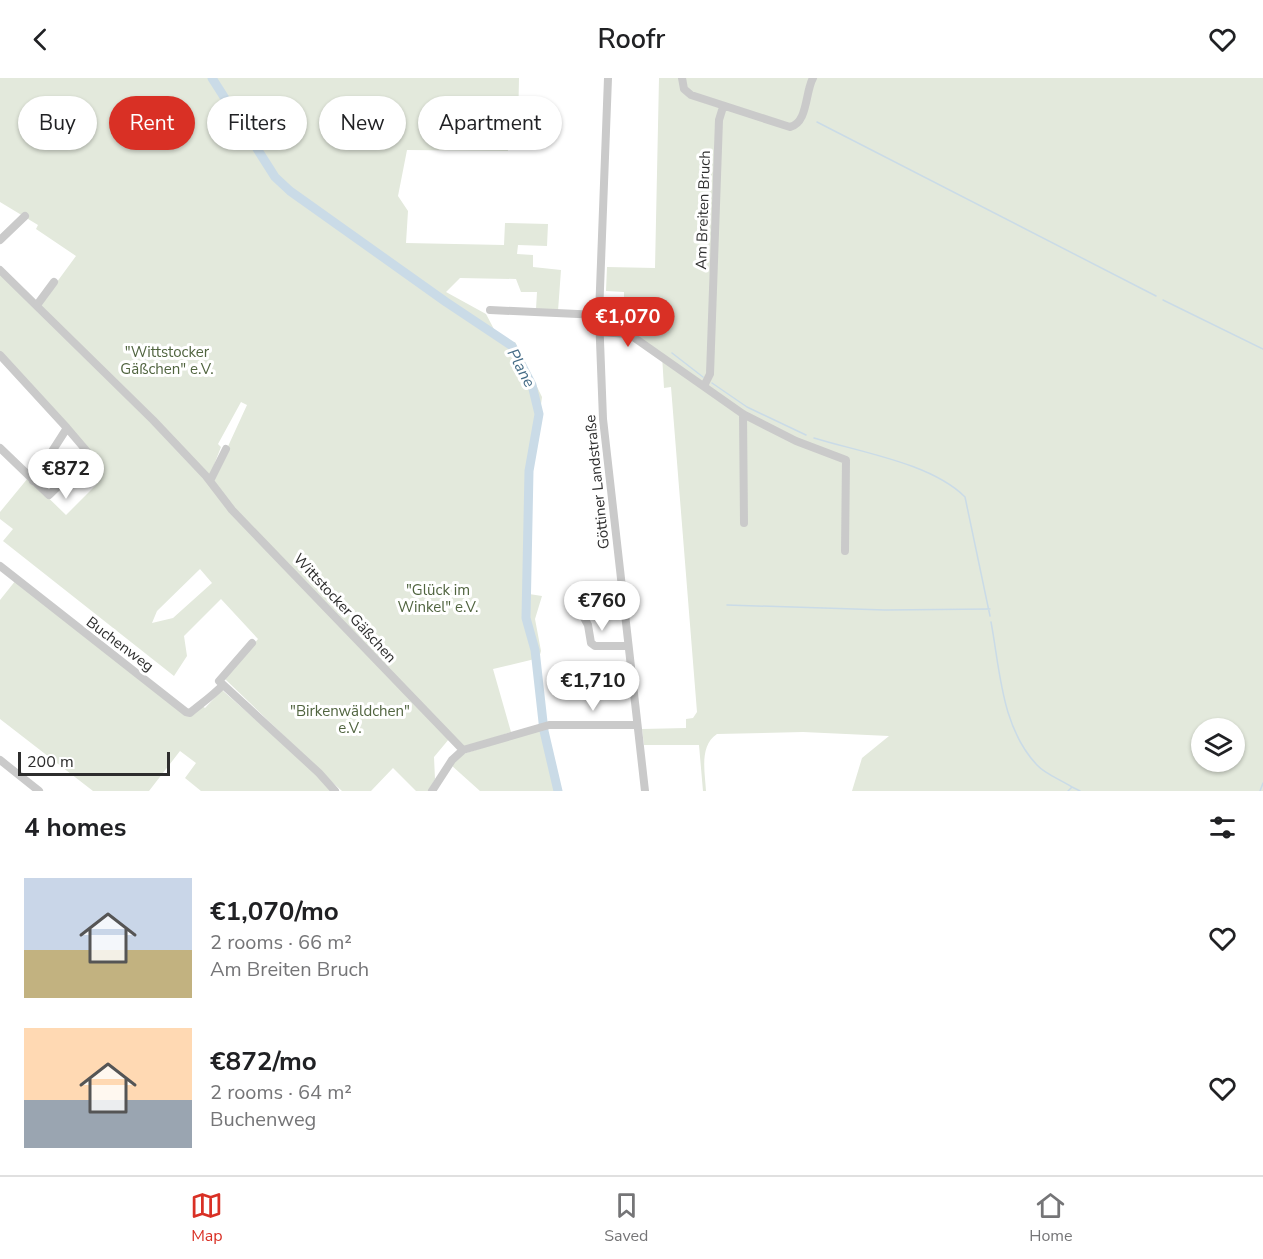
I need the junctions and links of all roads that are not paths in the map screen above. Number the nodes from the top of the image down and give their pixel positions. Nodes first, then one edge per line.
1 (608, 78) edge
2 (682, 78) edge
3 (813, 78) edge
4 (723, 107) junction
5 (25, 216) dead end
6 (0, 240) edge
7 (0, 270) edge
8 (54, 282) dead end
9 (37, 305) junction
10 (490, 310) dead end
11 (599, 315) junction
12 (600, 332) junction
13 (0, 348) edge
14 (0, 355) edge
15 (0, 361) edge
16 (704, 386) junction
17 (743, 414) junction
18 (67, 428) junction
19 (0, 448) edge
20 (226, 448) dead end
21 (90, 454) dead end
22 (78, 468) dead end
23 (33, 481) junction
24 (210, 481) junction
25 (744, 523) dead end
26 (845, 551) dead end
27 (0, 566) edge
28 (581, 612) dead end
29 (252, 643) dead end
30 (628, 646) junction
31 (224, 685) junction
32 (637, 725) junction
33 (464, 750) junction
34 (0, 760) edge
35 (39, 791) edge
36 (335, 791) edge
37 (432, 791) edge
38 (645, 791) edge

1 - 11 street, Göttiner Landstraße
2 - 4 street
3 - 4 street
4 - 16 street, Am Breiten Bruch
5 - 6 street
7 - 9 street, Wittstocker Gäßchen
8 - 9 street
9 - 24 street, Wittstocker Gäßchen
10 - 11 street
11 - 12 street, Göttiner Landstraße
12 - 16 street
12 - 30 street, Göttiner Landstraße
13 - 14 street
14 - 15 street
14 - 18 street
16 - 17 street
17 - 25 street
17 - 26 street
18 - 21 street
18 - 23 street
19 - 23 street
20 - 24 street
22 - 23 street
24 - 33 street, Wittstocker Gäßchen
27 - 31 street, Buchenweg
28 - 30 street
29 - 31 street
30 - 32 street, Göttiner Landstraße
31 - 36 street
32 - 33 street
32 - 38 street, Göttiner Landstraße
33 - 37 street
34 - 35 street

